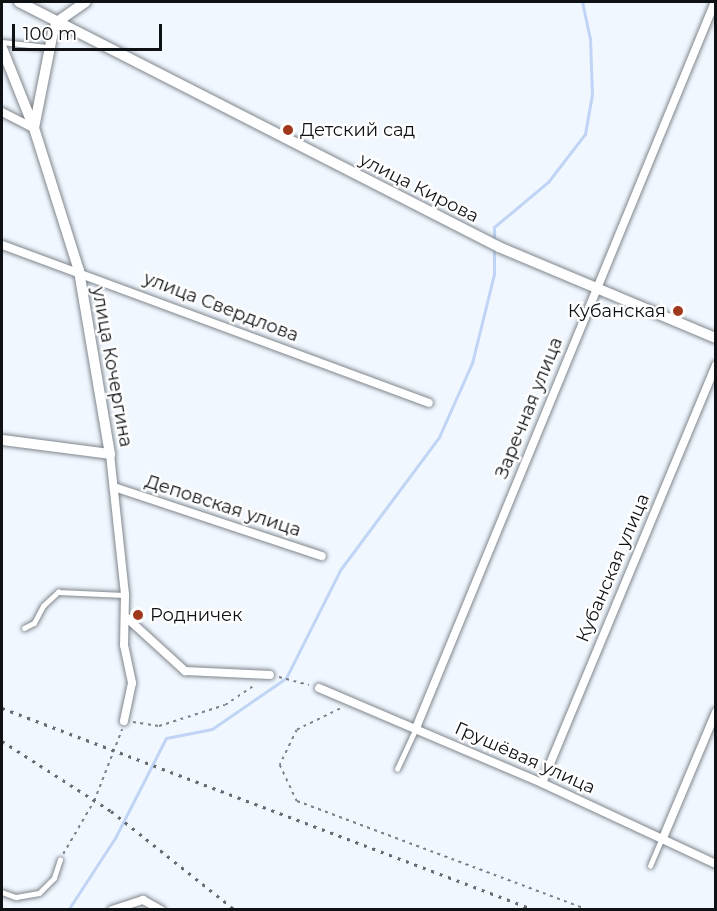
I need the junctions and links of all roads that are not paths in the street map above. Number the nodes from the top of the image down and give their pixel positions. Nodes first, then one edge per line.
1 (19, 2) edge
2 (86, 2) edge
3 (715, 2) edge
4 (57, 22) junction
5 (2, 42) edge
6 (47, 47) junction
7 (2, 48) edge
8 (2, 111) edge
9 (34, 128) junction
10 (2, 245) edge
11 (79, 271) junction
12 (597, 288) junction
13 (716, 338) edge
14 (716, 365) edge
15 (429, 403) dead end
16 (2, 440) edge
17 (110, 454) junction
18 (114, 487) junction
19 (322, 556) dead end
20 (125, 595) junction
21 (127, 618) junction
22 (24, 628) dead end
23 (270, 675) road end
24 (319, 688) road end
25 (716, 712) edge
26 (124, 721) road end
27 (416, 728) junction
28 (397, 769) dead end
29 (542, 783) junction
30 (663, 838) junction
31 (60, 860) road end
32 (716, 864) edge
33 (650, 866) dead end
34 (2, 892) edge
35 (112, 909) edge
36 (161, 909) edge

1 - 4 street, улица Кирова
2 - 4 street
3 - 12 street, Заречная улица
4 - 6 street, улица Кочергина
4 - 12 street, улица Кирова
5 - 6 lane
6 - 9 street, улица Кочергина
7 - 9 street, улица Кочергина
8 - 9 street
9 - 11 street, улица Кочергина
10 - 11 street, улица Свердлова
11 - 15 street, улица Свердлова
11 - 17 street, улица Кочергина
12 - 13 street, улица Кирова
12 - 27 street, Заречная улица
14 - 29 street, Кубанская улица
16 - 17 street
17 - 18 street, улица Кочергина
18 - 19 street, Деповская улица
18 - 20 street, улица Кочергина
20 - 21 street, улица Кочергина
20 - 22 lane
21 - 23 street
21 - 26 street, улица Кочергина
24 - 27 street, Грушёвая улица
25 - 30 street
27 - 28 lane
27 - 29 street, Грушёвая улица
29 - 30 street, Грушёвая улица
30 - 32 street, Грушёвая улица
30 - 33 lane
31 - 34 lane
35 - 36 street

